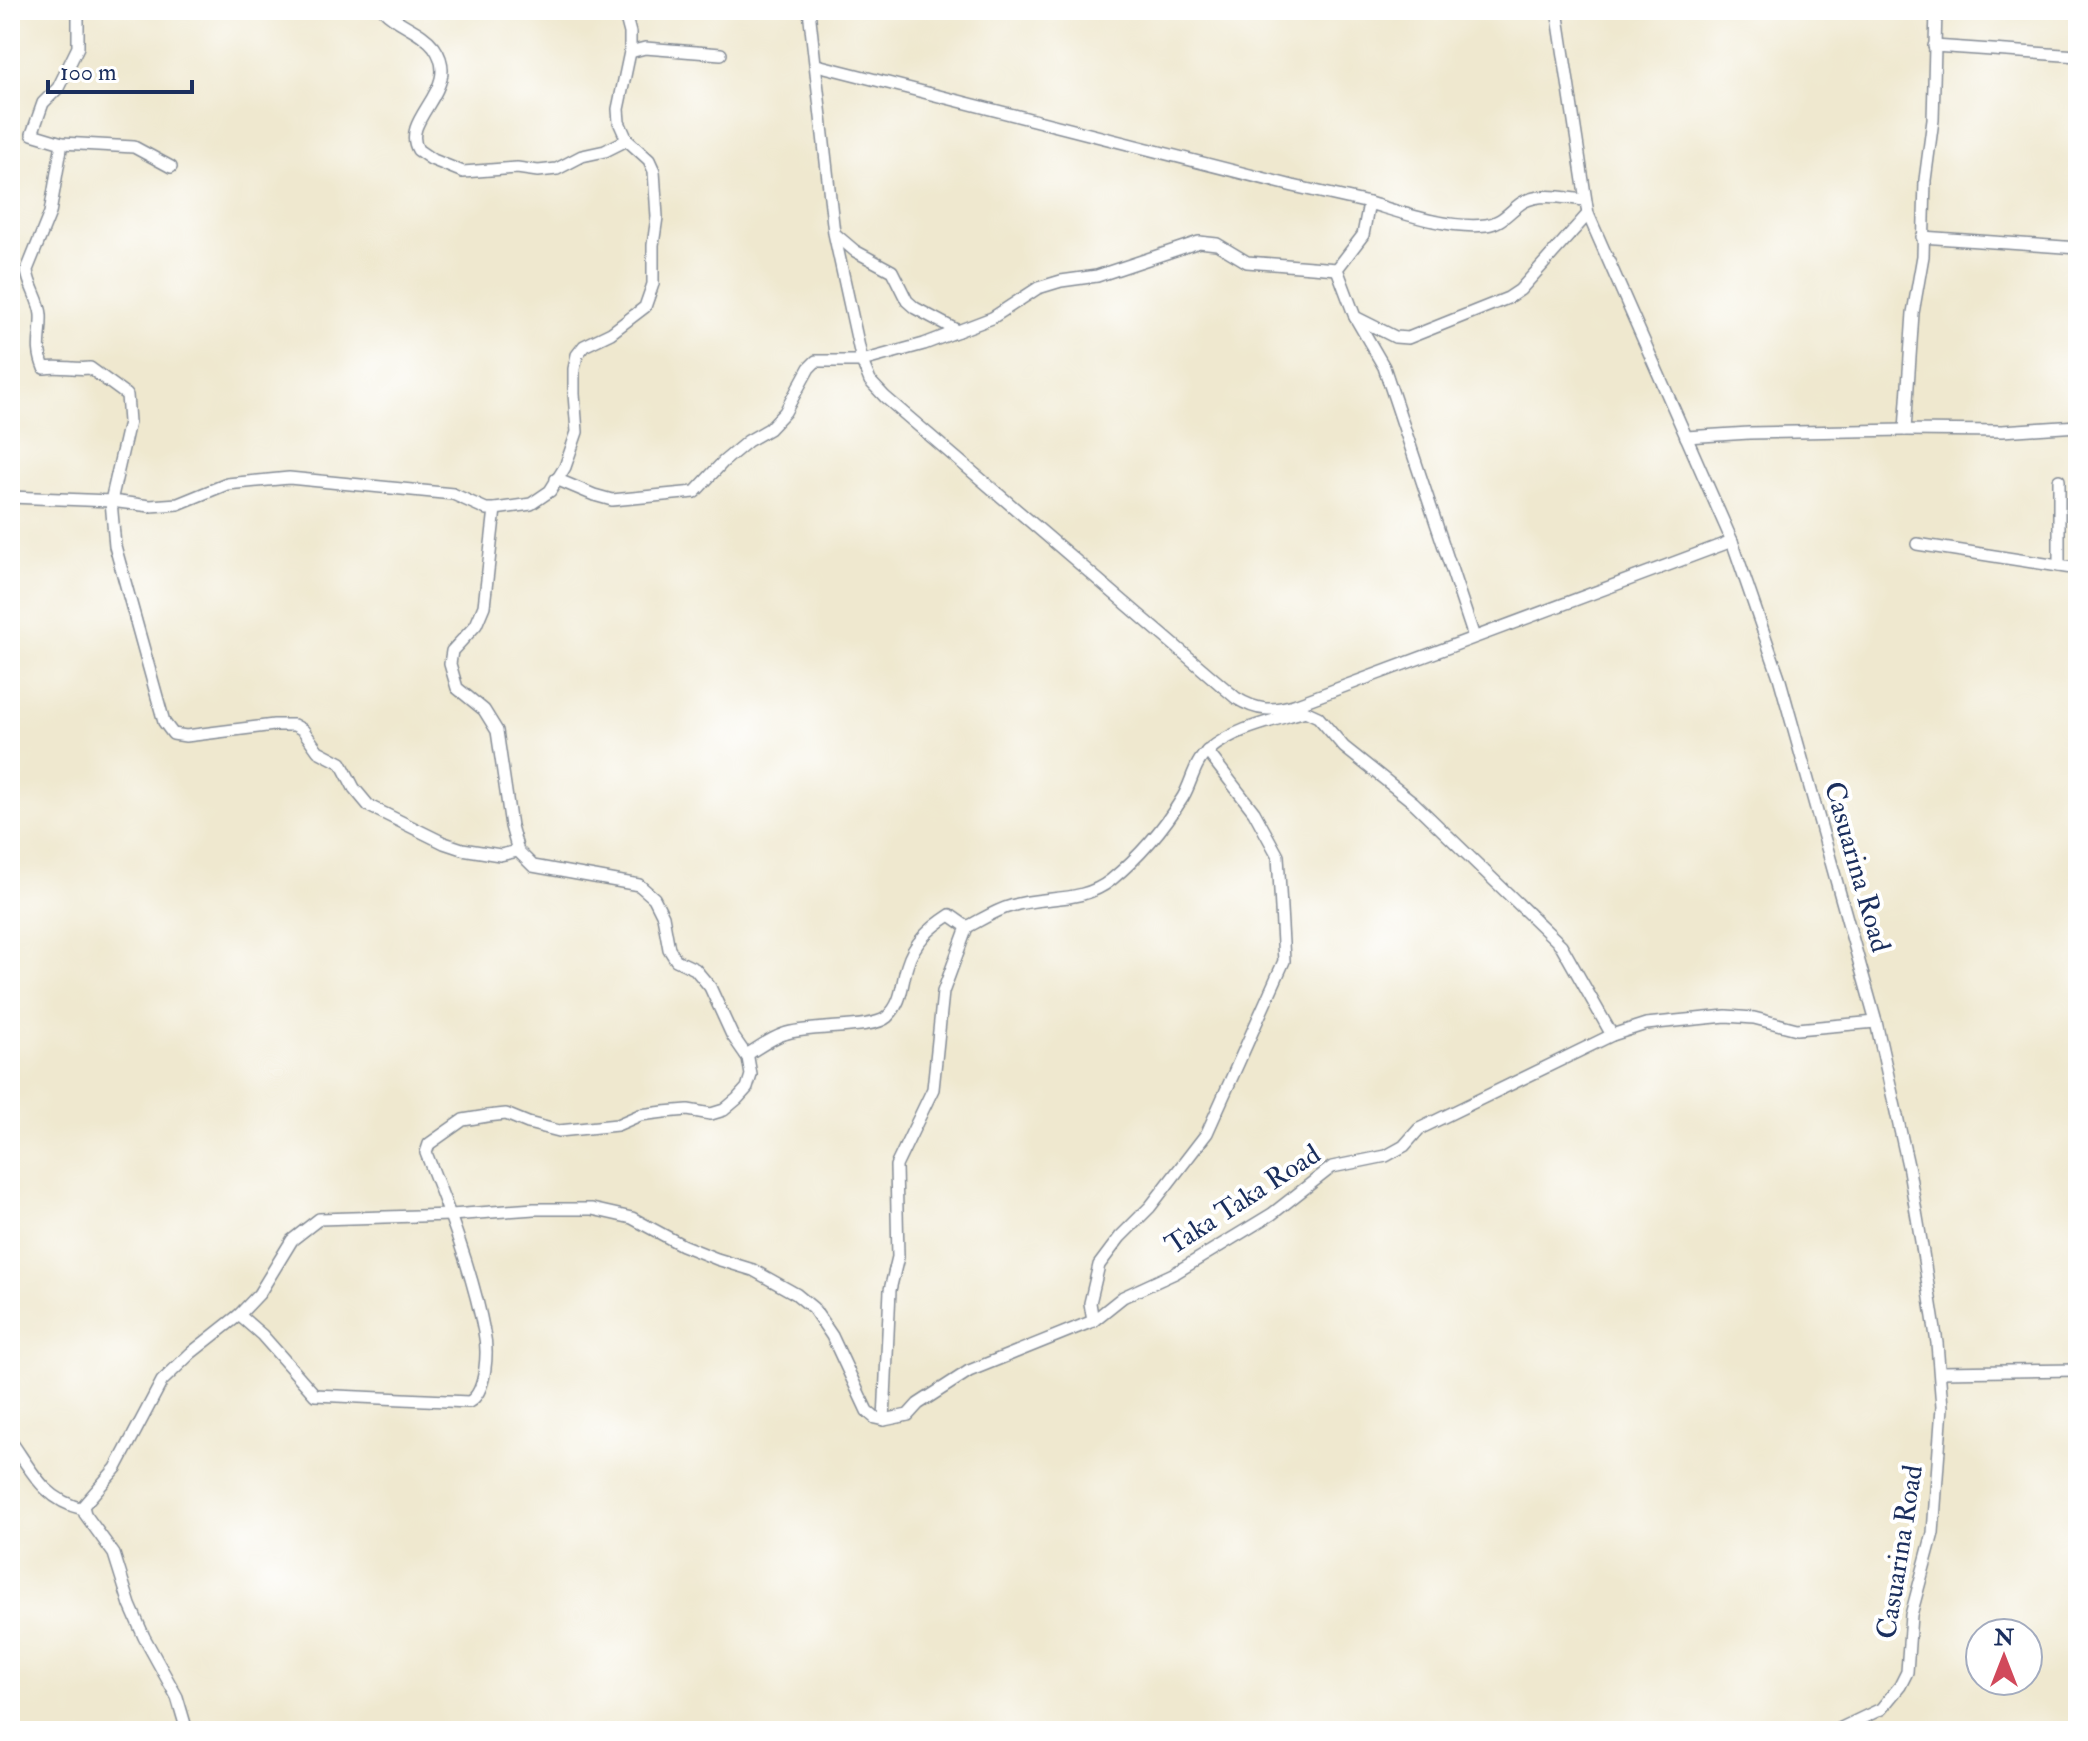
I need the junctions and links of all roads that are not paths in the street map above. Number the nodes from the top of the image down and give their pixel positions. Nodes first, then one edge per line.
1 (78, 10) edge
2 (384, 10) edge
3 (624, 10) edge
4 (809, 10) edge
5 (1557, 10) edge
6 (1936, 10) edge
7 (1934, 46) junction
8 (630, 52) junction
9 (721, 54) dead end
10 (2078, 56) edge
11 (817, 65) junction
12 (627, 140) junction
13 (62, 143) junction
14 (171, 167) dead end
15 (1585, 200) junction
16 (1369, 203) junction
17 (1588, 214) junction
18 (834, 233) junction
19 (1922, 237) junction
20 (2078, 248) edge
21 (1337, 269) junction
22 (1355, 317) junction
23 (958, 331) junction
24 (862, 361) junction
25 (2078, 426) edge
26 (1905, 430) junction
27 (1686, 437) junction
28 (556, 479) junction
29 (2059, 480) dead end
30 (10, 497) edge
31 (111, 501) junction
32 (495, 509) junction
33 (1732, 541) junction
34 (1917, 544) dead end
35 (2059, 566) junction
36 (2078, 569) edge
37 (1474, 637) junction
38 (1284, 708) junction
39 (1305, 711) junction
40 (1207, 751) junction
41 (518, 851) junction
42 (967, 927) junction
43 (1876, 1022) junction
44 (1612, 1035) junction
45 (746, 1055) junction
46 (451, 1215) junction
47 (239, 1315) junction
48 (1093, 1321) junction
49 (2078, 1370) edge
50 (1941, 1372) junction
51 (884, 1420) junction
52 (10, 1440) edge
53 (83, 1509) junction
54 (187, 1731) edge
55 (1835, 1731) edge

1 - 13 street
2 - 12 street
3 - 8 street
4 - 11 street
5 - 15 street, Casuarina Road
6 - 7 street
7 - 10 street
7 - 19 street
8 - 9 street
8 - 12 street
11 - 16 street
11 - 18 street
12 - 28 street
13 - 14 street
13 - 31 street
15 - 16 street
15 - 17 street, Casuarina Road
16 - 21 street
17 - 22 street
17 - 27 street, Casuarina Road
18 - 23 street
18 - 24 street
19 - 20 street
19 - 26 street
21 - 22 street
21 - 23 street
22 - 37 street
23 - 24 street
24 - 28 street
24 - 38 street
25 - 26 street
26 - 27 street
27 - 33 street, Casuarina Road
28 - 32 street
29 - 35 street
30 - 31 street
31 - 32 street
31 - 41 street
32 - 41 street
33 - 37 street
33 - 43 street, Casuarina Road
34 - 35 street
35 - 36 street
37 - 38 street
38 - 39 street
39 - 40 street
39 - 44 street
40 - 42 street
40 - 48 street
41 - 45 street
42 - 45 street
42 - 51 street
43 - 44 street, Taka Taka Road
43 - 50 street, Casuarina Road
44 - 48 street, Taka Taka Road
45 - 46 street
46 - 47 street
46 - 47 street
46 - 51 street
47 - 53 street
48 - 51 street, Taka Taka Road
49 - 50 street
50 - 55 street, Casuarina Road
52 - 53 street
53 - 54 street

